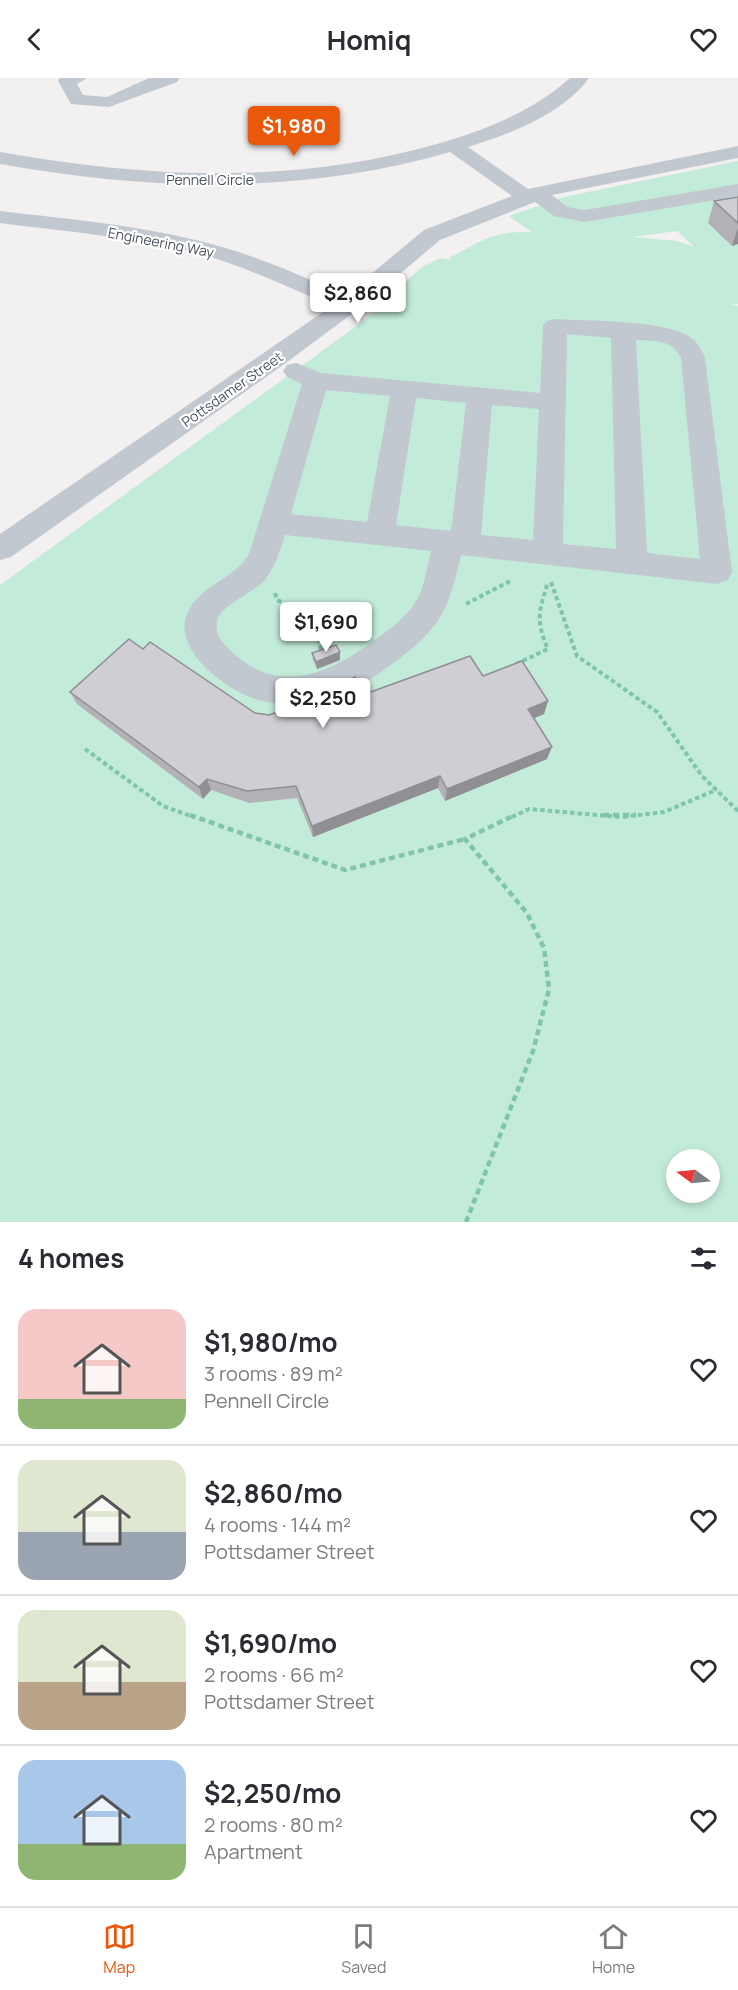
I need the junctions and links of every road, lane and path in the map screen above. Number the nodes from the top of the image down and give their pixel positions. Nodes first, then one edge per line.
1 (171, 78) edge
2 (580, 78) edge
3 (70, 79) edge
4 (453, 146) junction
5 (738, 152) edge
6 (0, 158) edge
7 (23, 163) junction
8 (5, 179) dead end
9 (738, 190) edge
10 (531, 195) junction
11 (0, 217) edge
12 (349, 305) junction
13 (623, 332) junction
14 (274, 360) junction
15 (316, 381) junction
16 (404, 389) junction
17 (480, 396) junction
18 (552, 402) junction
19 (276, 524) junction
20 (380, 535) junction
21 (457, 544) junction
22 (0, 549) edge
23 (632, 563) junction
24 (547, 569) junction
25 (521, 578) dead end
26 (274, 589) dead end
27 (460, 610) dead end
28 (326, 663) edge
29 (510, 666) edge
30 (85, 749) dead end
31 (716, 790) junction
32 (738, 811) edge
33 (465, 839) junction
34 (466, 1222) edge

1 - 3 street
2 - 4 street, Pennell Circle
4 - 7 street, Pennell Circle
4 - 10 street
5 - 10 street, Pottsdamer Street
6 - 7 street, Pennell Circle
7 - 8 street
9 - 10 street
10 - 12 street, Pottsdamer Street
11 - 12 street, Engineering Way
12 - 14 street, Pottsdamer Street
13 - 18 street
13 - 23 street
13 - 23 street
14 - 15 street
14 - 22 street, Pottsdamer Street
15 - 16 street
15 - 19 street
16 - 17 street
16 - 20 street
17 - 18 street
17 - 21 street
18 - 24 street
19 - 20 street
19 - 21 street
20 - 21 street
21 - 24 street
23 - 24 street
24 - 29 path
24 - 31 path
25 - 27 path
26 - 28 path
30 - 33 path
31 - 32 path
31 - 33 path
33 - 34 path

